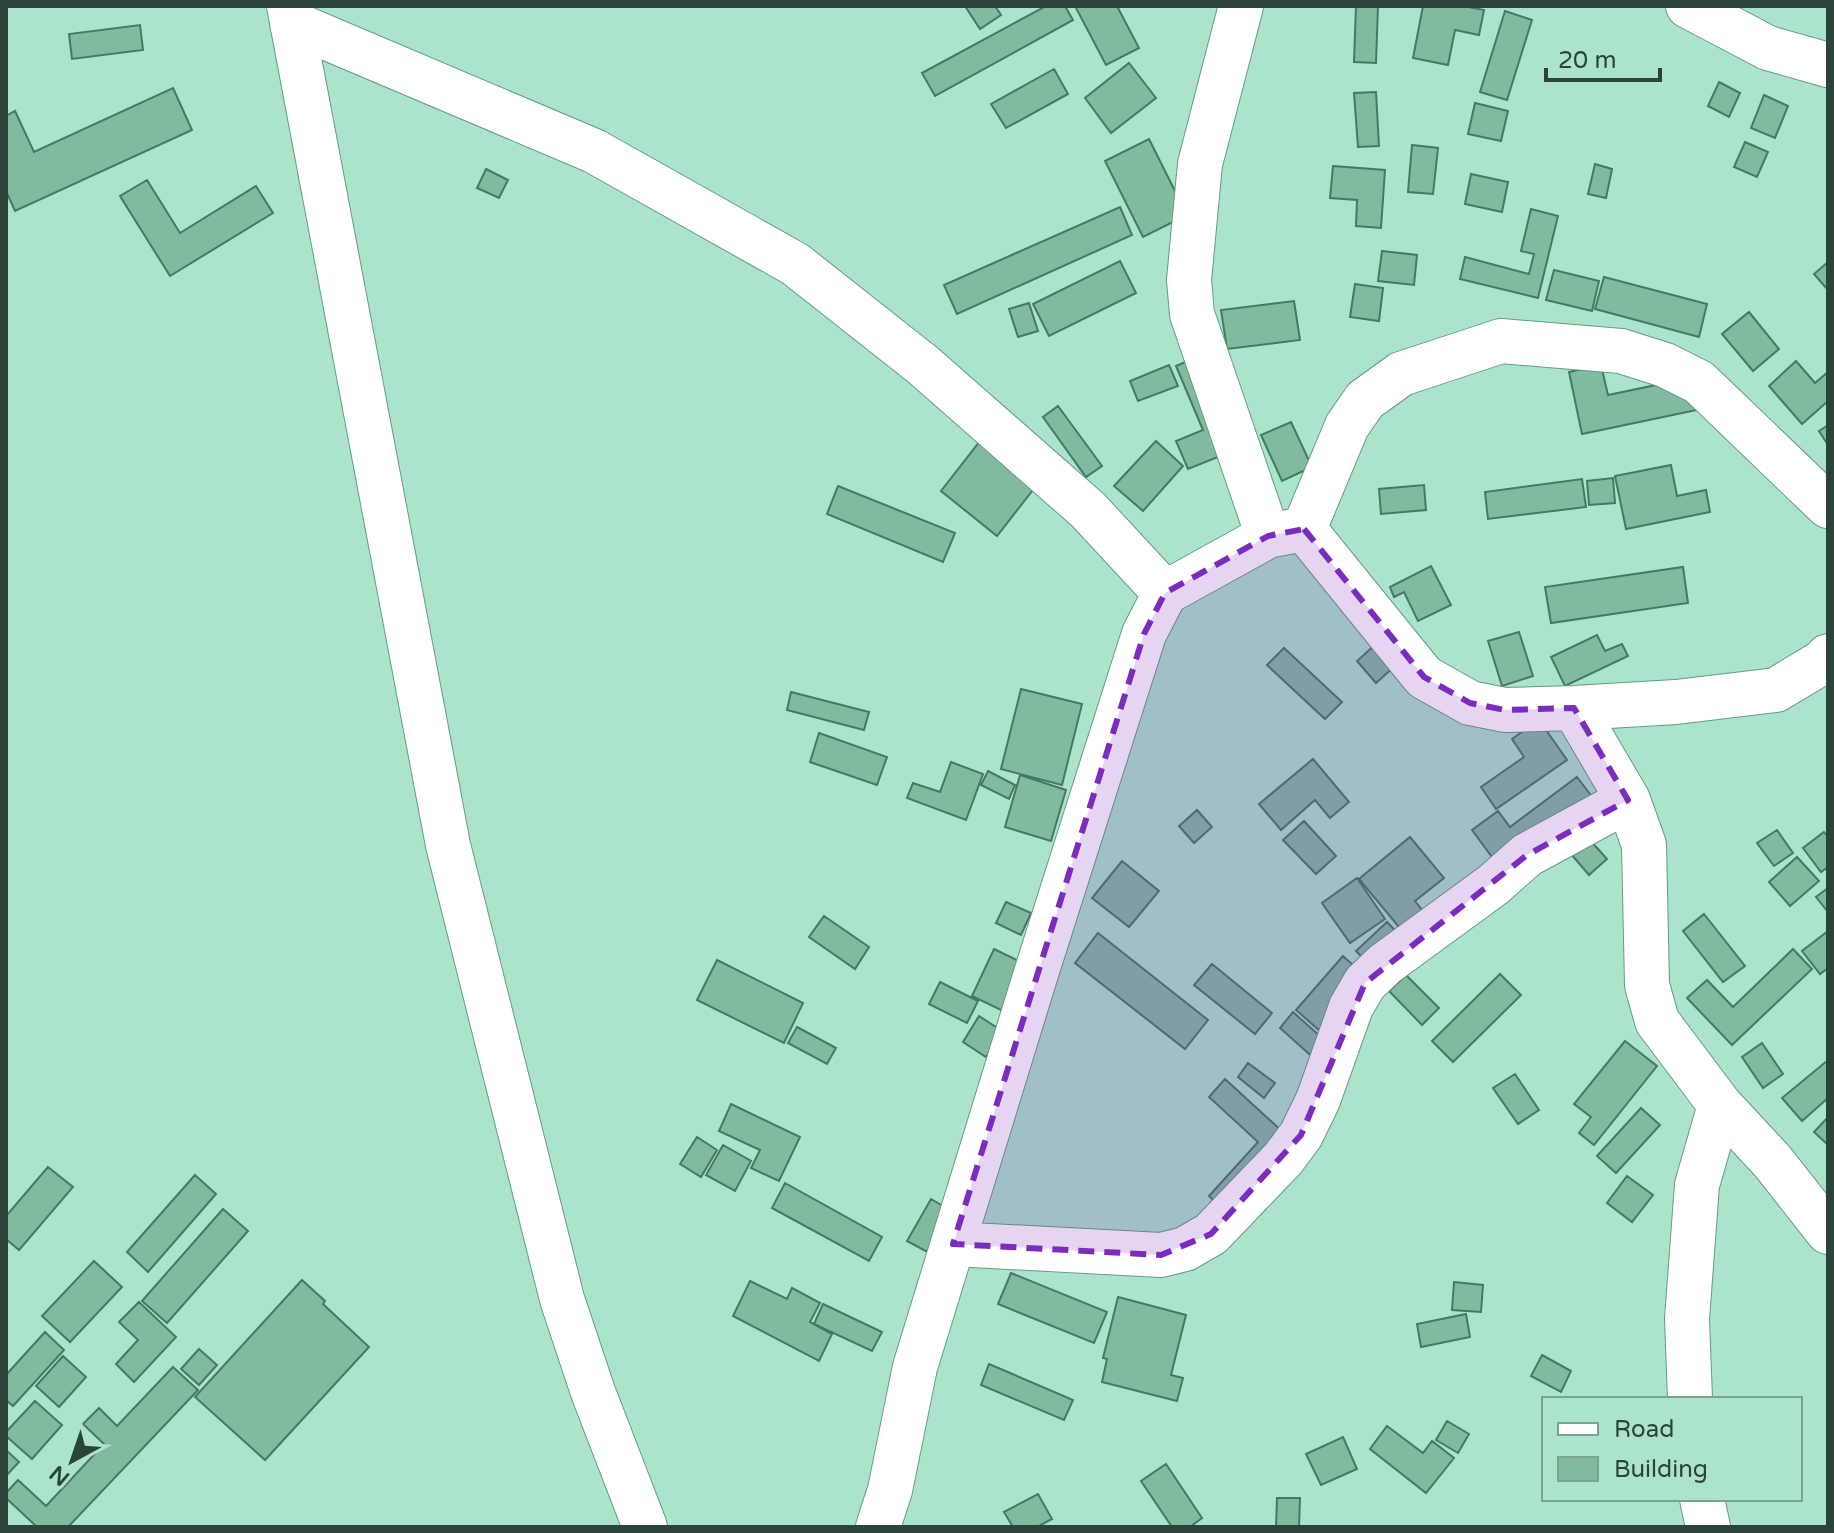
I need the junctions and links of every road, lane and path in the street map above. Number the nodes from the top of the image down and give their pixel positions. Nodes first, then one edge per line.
1 (1241, 6) edge
2 (1688, 6) edge
3 (290, 15) edge
4 (1828, 65) edge
5 (1828, 506) edge
6 (1286, 533) junction
7 (1165, 593) junction
8 (1827, 659) edge
9 (1574, 708) junction
10 (1628, 800) junction
11 (1720, 1105) junction
12 (1828, 1232) edge
13 (953, 1244) junction
14 (1690, 1397) edge
15 (1702, 1501) edge
16 (645, 1527) edge
17 (878, 1527) edge
18 (1708, 1527) edge

1 - 6 street
2 - 4 street
3 - 7 street
3 - 16 street
5 - 6 street
6 - 7 street
6 - 9 street
7 - 13 street
8 - 9 street
9 - 10 street
10 - 11 street
10 - 13 street
11 - 12 street
11 - 14 street
13 - 17 street
15 - 18 street

